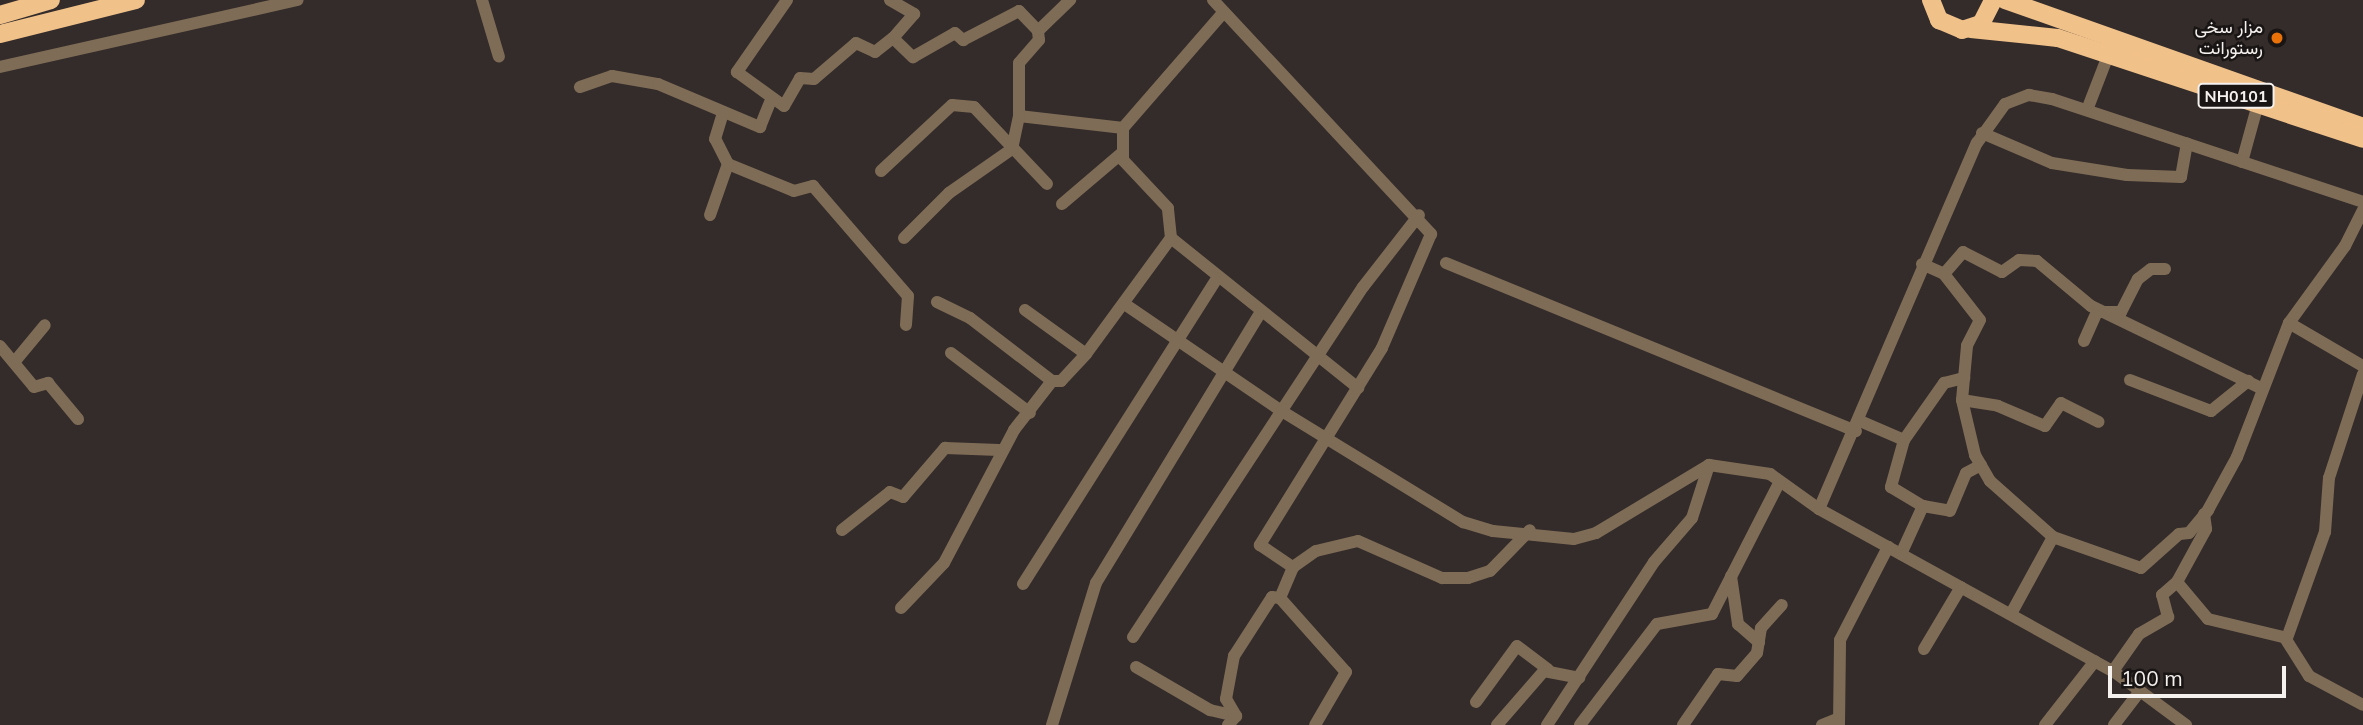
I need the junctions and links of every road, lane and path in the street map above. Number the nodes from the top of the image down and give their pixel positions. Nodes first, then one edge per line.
1 (51, 0) edge
2 (136, 0) edge
3 (298, 0) edge
4 (482, 0) edge
5 (788, 0) edge
6 (891, 0) edge
7 (1070, 0) edge
8 (1213, 0) edge
9 (1914, 0) edge
10 (1993, 0) edge
11 (2006, 0) edge
12 (1931, 4) edge
13 (222, 6) edge
14 (1223, 13) junction
15 (0, 15) edge
16 (1971, 29) junction
17 (1038, 31) junction
18 (0, 34) edge
19 (893, 38) junction
20 (2109, 53) junction
21 (499, 57) dead end
22 (0, 67) edge
23 (580, 88) dead end
24 (770, 102) junction
25 (2258, 104) junction
26 (2087, 110) junction
27 (723, 112) junction
28 (1019, 116) junction
29 (2363, 127) edge
30 (1123, 128) junction
31 (1982, 134) junction
32 (2363, 139) edge
33 (2187, 144) junction
34 (1012, 149) junction
35 (1123, 152) junction
36 (2242, 162) junction
37 (728, 164) junction
38 (881, 172) dead end
39 (1046, 184) dead end
40 (2363, 202) edge
41 (1062, 204) dead end
42 (2363, 210) edge
43 (710, 215) dead end
44 (1419, 215) junction
45 (904, 238) dead end
46 (1171, 238) junction
47 (1446, 263) dead end
48 (1922, 264) junction
49 (2165, 269) dead end
50 (1944, 274) junction
51 (1217, 278) junction
52 (937, 302) dead end
53 (1126, 305) junction
54 (1025, 310) dead end
55 (1261, 312) junction
56 (2111, 312) junction
57 (2289, 323) junction
58 (45, 325) dead end
59 (906, 325) dead end
60 (1176, 341) junction
61 (2084, 341) dead end
62 (0, 346) edge
63 (951, 353) dead end
64 (1086, 354) junction
65 (1316, 358) junction
66 (16, 360) junction
67 (2363, 366) edge
68 (1227, 374) junction
69 (2363, 374) edge
70 (1964, 378) junction
71 (2130, 380) dead end
72 (1052, 381) junction
73 (2248, 381) junction
74 (1358, 388) junction
75 (2262, 388) junction
76 (1962, 400) junction
77 (1280, 410) junction
78 (1030, 413) junction
79 (78, 419) dead end
80 (2099, 422) dead end
81 (1858, 426) junction
82 (1331, 440) junction
83 (1904, 440) junction
84 (999, 450) junction
85 (1709, 465) junction
86 (1981, 465) junction
87 (1779, 483) junction
88 (1923, 506) junction
89 (1819, 509) junction
90 (2204, 514) junction
91 (842, 530) dead end
92 (1530, 530) junction
93 (2053, 537) junction
94 (1888, 547) junction
95 (1901, 554) junction
96 (1293, 568) junction
97 (1731, 576) junction
98 (2177, 582) junction
99 (1023, 584) dead end
100 (1961, 587) junction
101 (1280, 598) junction
102 (1782, 604) dead end
103 (901, 608) dead end
104 (2012, 612) junction
105 (1133, 637) dead end
106 (2285, 638) junction
107 (1759, 642) junction
108 (1924, 649) dead end
109 (2095, 661) junction
110 (1136, 667) dead end
111 (1548, 669) junction
112 (2113, 671) junction
113 (1579, 678) junction
114 (2140, 691) junction
115 (1476, 702) dead end
116 (2363, 705) edge
117 (1232, 720) edge
118 (1839, 721) edge
119 (1052, 725) edge
120 (1315, 725) edge
121 (1497, 725) edge
122 (1547, 725) edge
123 (1580, 725) edge
124 (1683, 725) edge
125 (1822, 725) edge
126 (2045, 725) edge
127 (2114, 725) edge
128 (2186, 725) edge

1 - 15 highway
2 - 18 highway
3 - 13 street
4 - 21 street
5 - 24 street
6 - 19 street
7 - 17 street
8 - 14 street
9 - 12 highway, NH0101
10 - 16 highway
11 - 29 highway, NH0101
12 - 16 highway, NH0101
13 - 22 street
14 - 30 street
14 - 44 street
16 - 20 highway, NH0101
17 - 19 street
17 - 28 street
19 - 24 street
20 - 25 highway, NH0101
20 - 26 street
23 - 27 street
24 - 27 street
25 - 32 highway, NH0101
25 - 36 street
26 - 31 street
26 - 33 street
27 - 37 street
28 - 30 street
28 - 34 street
30 - 35 street
31 - 33 street
31 - 48 street
33 - 36 street
34 - 38 street
34 - 39 street
34 - 45 street
35 - 41 street
35 - 46 street
36 - 40 street
37 - 43 street
37 - 59 street
42 - 57 street
44 - 65 street
44 - 74 street
46 - 51 street
46 - 53 street
47 - 81 street
48 - 50 street
48 - 81 street
49 - 56 street
50 - 56 street
50 - 70 street
51 - 55 street
51 - 60 street
52 - 72 street
53 - 60 street
53 - 64 street
54 - 64 street
55 - 65 street
55 - 68 street
56 - 61 street
56 - 73 street
57 - 67 street
57 - 75 street
58 - 66 street
60 - 68 street
60 - 99 street
62 - 66 street
63 - 78 street
64 - 72 street
65 - 74 street
65 - 77 street
66 - 79 street
68 - 77 street
68 - 119 street
69 - 106 street
70 - 76 street
70 - 83 street
71 - 73 street
72 - 78 street
73 - 75 street
74 - 82 street
75 - 90 street
76 - 80 street
76 - 86 street
77 - 82 street
77 - 105 street
78 - 84 street
81 - 83 street
81 - 89 street
82 - 92 street
82 - 96 street
83 - 88 street
84 - 91 street
84 - 103 street
85 - 87 street
85 - 92 street
85 - 113 street
86 - 88 street
86 - 93 street
87 - 89 street
87 - 97 street
88 - 95 street
89 - 94 street
90 - 93 street
90 - 98 street
92 - 96 street
93 - 104 street
94 - 95 street
94 - 118 street
95 - 100 street
96 - 101 street
97 - 107 street
97 - 123 street
98 - 106 street
98 - 112 street
100 - 104 street
100 - 108 street
101 - 117 street
101 - 120 street
102 - 107 street
104 - 109 street
106 - 116 street
107 - 124 street
109 - 112 street
109 - 126 street
110 - 117 street
111 - 113 street
111 - 115 street
111 - 121 street
112 - 114 street
113 - 122 street
114 - 127 street
114 - 128 street
118 - 125 street

